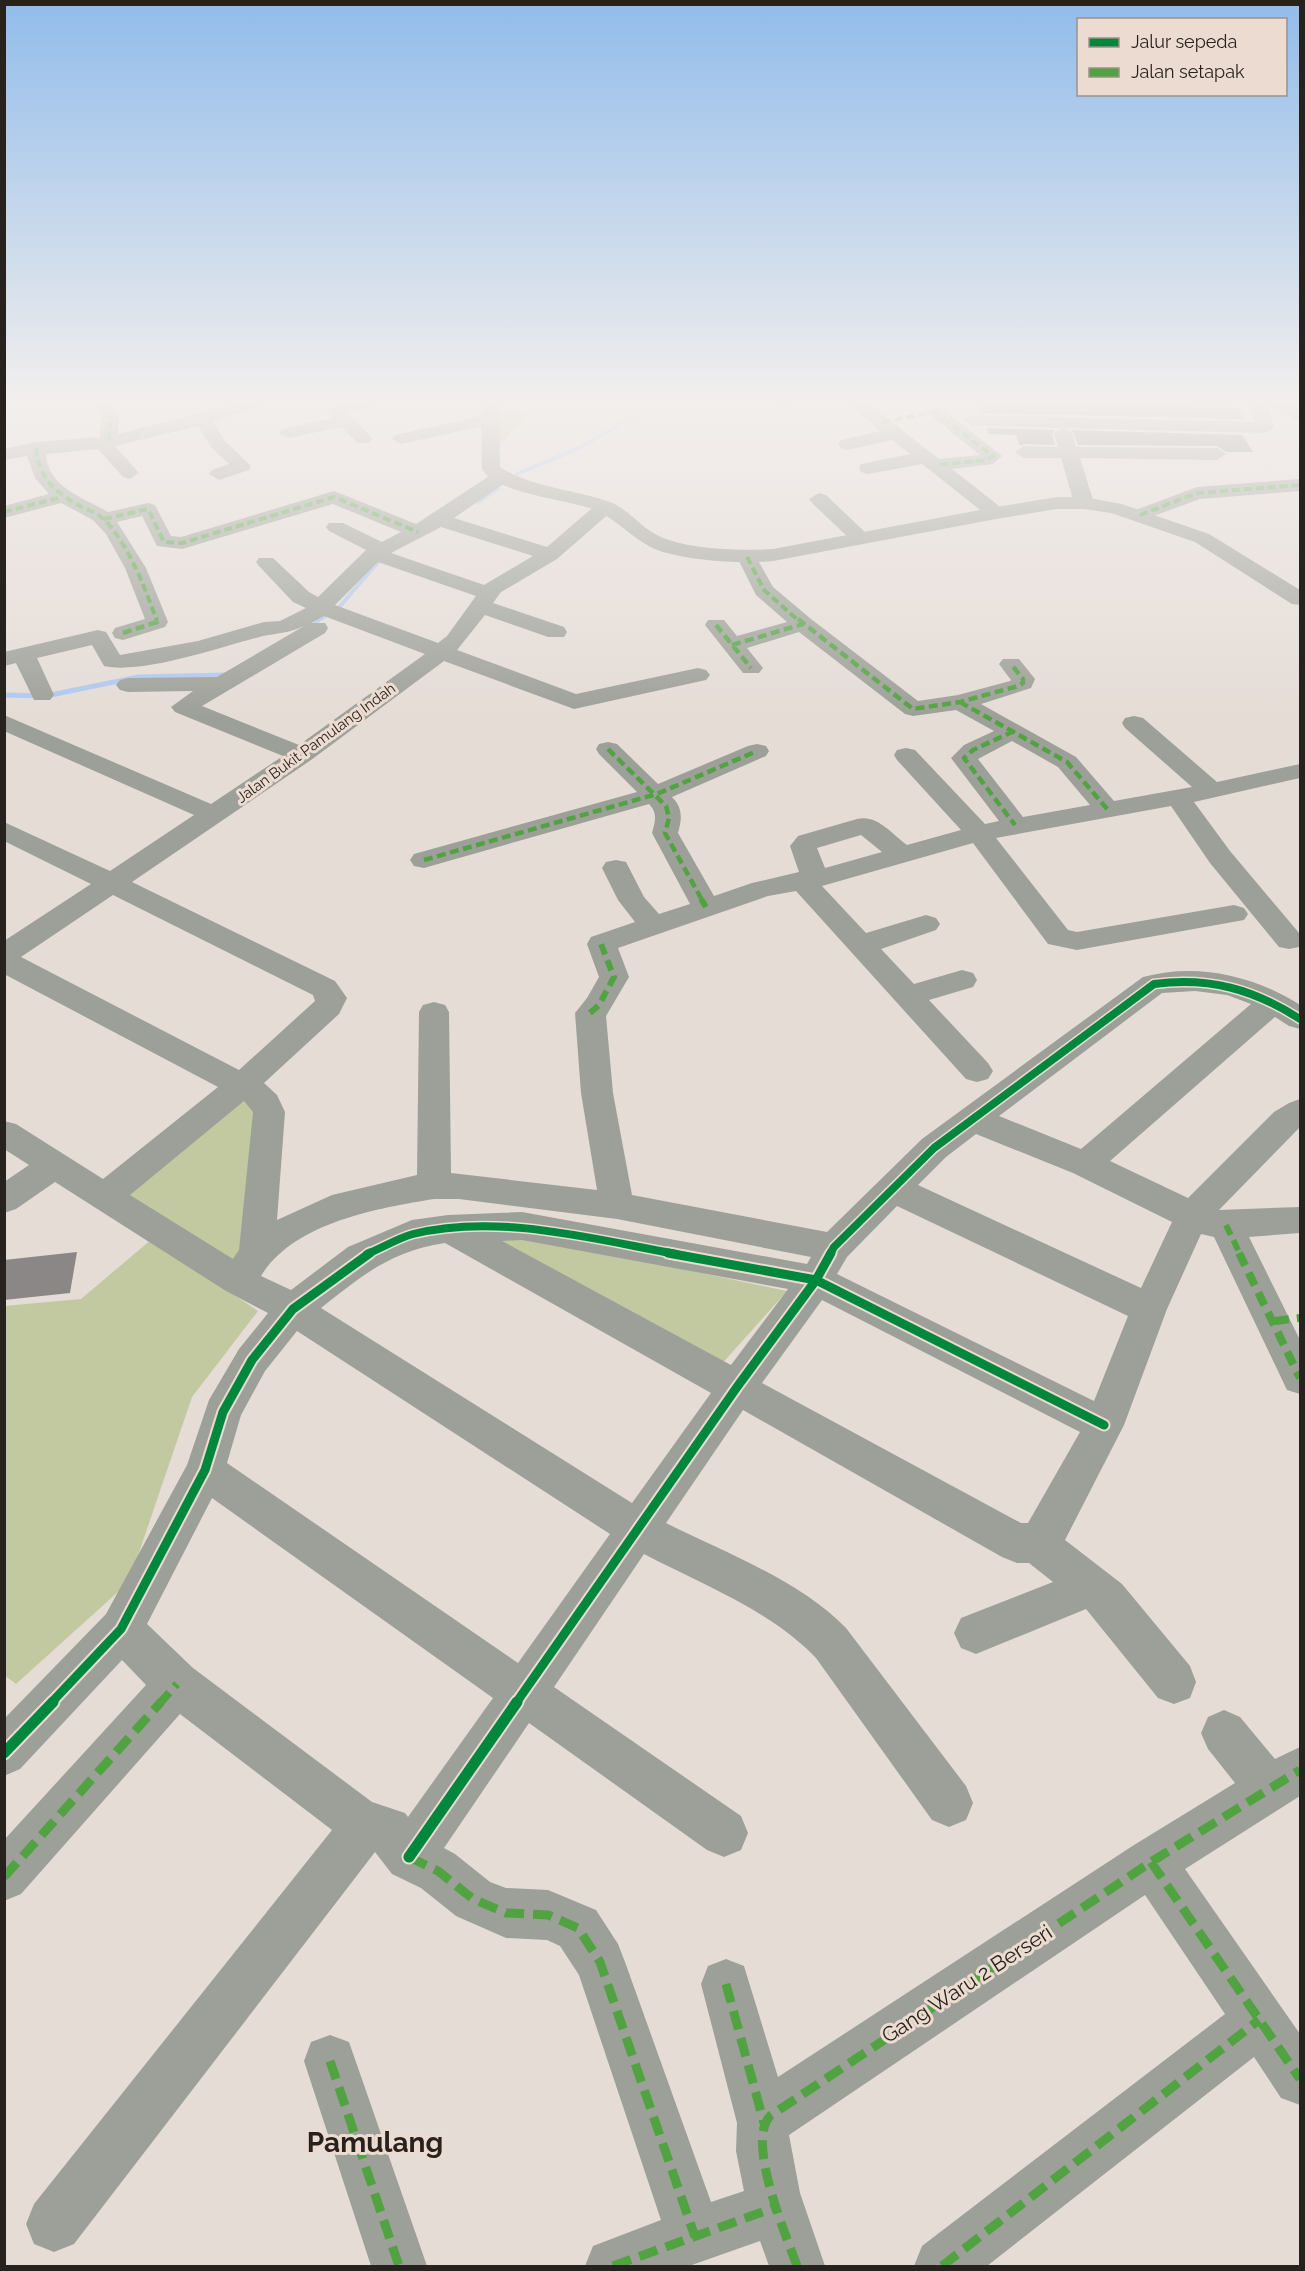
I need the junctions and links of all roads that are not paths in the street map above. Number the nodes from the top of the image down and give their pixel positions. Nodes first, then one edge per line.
1 (27, 506) edge
2 (79, 506) edge
3 (304, 506) edge
4 (356, 506) edge
5 (464, 506) edge
6 (601, 506) edge
7 (825, 506) edge
8 (987, 506) edge
9 (1044, 506) edge
10 (1098, 506) edge
11 (1163, 506) edge
12 (605, 507) junction
13 (4, 512) edge
14 (996, 513) junction
15 (1140, 515) junction
16 (104, 519) junction
17 (445, 521) junction
18 (336, 526) dead end
19 (418, 532) junction
20 (860, 538) junction
21 (382, 555) junction
22 (550, 555) junction
23 (747, 557) junction
24 (266, 562) dead end
25 (482, 599) junction
26 (1300, 599) edge
27 (332, 611) junction
28 (716, 624) dead end
29 (803, 624) junction
30 (556, 632) dead end
31 (123, 633) dead end
32 (732, 645) junction
33 (442, 652) junction
34 (14, 657) edge
35 (1011, 664) dead end
36 (751, 668) dead end
37 (698, 675) dead end
38 (221, 684) junction
39 (42, 695) dead end
40 (960, 702) junction
41 (183, 706) junction
42 (4, 722) edge
43 (1134, 723) dead end
44 (1014, 731) junction
45 (608, 749) dead end
46 (757, 751) dead end
47 (906, 754) dead end
48 (302, 755) junction
49 (1300, 771) edge
50 (1212, 790) junction
51 (657, 794) junction
52 (1178, 797) junction
53 (1108, 810) junction
54 (215, 815) junction
55 (1015, 825) junction
56 (4, 830) edge
57 (979, 833) junction
58 (424, 860) dead end
59 (902, 864) junction
60 (616, 868) dead end
61 (110, 882) junction
62 (811, 886) junction
63 (706, 907) junction
64 (1234, 914) dead end
65 (926, 924) dead end
66 (653, 926) junction
67 (1289, 940) dead end
68 (861, 945) junction
69 (4, 955) edge
70 (4, 961) edge
71 (962, 980) dead end
72 (910, 996) junction
73 (1287, 1010) edge
74 (434, 1012) dead end
75 (977, 1071) dead end
76 (242, 1085) junction
77 (1296, 1118) edge
78 (975, 1120) junction
79 (4, 1133) edge
80 (1085, 1164) junction
81 (54, 1165) junction
82 (434, 1186) junction
83 (894, 1189) junction
84 (104, 1197) junction
85 (4, 1200) edge
86 (617, 1206) junction
87 (1210, 1220) junction
88 (1300, 1220) edge
89 (448, 1229) junction
90 (834, 1247) junction
91 (257, 1252) junction
92 (816, 1280) junction
93 (265, 1295) junction
94 (1149, 1309) junction
95 (1288, 1319) edge
96 (1300, 1378) edge
97 (737, 1387) junction
98 (1104, 1425) junction
99 (205, 1470) junction
100 (639, 1530) junction
101 (1037, 1543) junction
102 (1093, 1586) junction
103 (121, 1629) junction
104 (976, 1633) dead end
105 (1174, 1682) dead end
106 (177, 1684) junction
107 (524, 1694) junction
108 (1224, 1733) dead end
109 (4, 1752) edge
110 (1285, 1779) edge
111 (949, 1803) dead end
112 (365, 1826) junction
113 (724, 1833) dead end
114 (409, 1857) junction
115 (1151, 1862) junction
116 (4, 1877) edge
117 (726, 1984) dead end
118 (1259, 2020) junction
119 (330, 2061) dead end
120 (1300, 2079) edge
121 (764, 2123) junction
122 (776, 2207) junction
123 (54, 2224) dead end
124 (695, 2237) junction
125 (399, 2266) edge
126 (613, 2266) edge
127 (797, 2266) edge
128 (942, 2266) edge

1 - 13 street
2 - 16 street
3 - 16 street
4 - 19 street
5 - 17 street
6 - 12 main road
7 - 20 street
8 - 14 street
9 - 14 main road
10 - 15 main road
11 - 15 street
12 - 22 street, Jalan Bukit Pamulang Indah
12 - 23 main road
14 - 20 main road
15 - 26 main road
16 - 31 street
17 - 19 street
17 - 22 street
18 - 21 street
19 - 21 street
20 - 23 main road
21 - 25 street
21 - 27 street
22 - 25 street, Jalan Bukit Pamulang Indah
23 - 29 street
24 - 27 street
25 - 30 street
25 - 33 street, Jalan Bukit Pamulang Indah
27 - 33 street
27 - 34 street
27 - 38 street
28 - 32 street
29 - 32 street
29 - 40 street
32 - 36 street
33 - 37 street
33 - 48 street, Jalan Bukit Pamulang Indah
34 - 39 street
35 - 40 street
38 - 41 street
38 - 41 street
40 - 44 street
41 - 48 street
42 - 54 street
43 - 50 street
44 - 53 street
44 - 55 street
45 - 51 street
46 - 51 street
47 - 57 street
48 - 54 street, Jalan Bukit Pamulang Indah
49 - 50 street
50 - 52 street
51 - 58 street
51 - 63 street
52 - 53 street
52 - 67 street
53 - 55 street
54 - 61 street, Jalan Bukit Pamulang Indah
55 - 57 street
56 - 61 street
57 - 59 street
57 - 64 street
59 - 62 street
59 - 62 street
60 - 66 street
61 - 69 street, Jalan Bukit Pamulang Indah
61 - 76 street
62 - 63 street
62 - 68 street
63 - 66 street
65 - 68 street
66 - 86 street
68 - 72 street
70 - 76 street
71 - 72 street
72 - 75 street
73 - 78 street
73 - 80 street
74 - 82 street
76 - 84 street
76 - 91 street
77 - 87 street
78 - 80 street
78 - 83 street
79 - 81 street
80 - 87 street
81 - 84 street
81 - 85 street
82 - 86 street
82 - 91 street
83 - 90 street
83 - 94 street
84 - 93 street
86 - 90 street
87 - 88 street
87 - 94 street
87 - 95 street
89 - 92 street
89 - 93 street
89 - 97 street
90 - 92 street
91 - 93 street
92 - 97 street
92 - 98 street
93 - 99 street
93 - 100 street
94 - 98 street
95 - 96 street
97 - 100 street
97 - 101 street
98 - 101 street
99 - 103 street
99 - 107 street
100 - 107 street
100 - 111 street
101 - 102 street
102 - 104 street
102 - 105 street
103 - 106 street
103 - 109 street
106 - 112 street
106 - 116 street
107 - 113 street
107 - 114 street
108 - 110 street
110 - 115 street, Gang Waru 2 Berseri
112 - 114 street
112 - 123 street
114 - 124 street
115 - 118 street
115 - 121 street, Gang Waru 2 Berseri
117 - 121 street
118 - 120 street
118 - 128 street
119 - 125 street
121 - 122 street
122 - 124 street
122 - 127 street
124 - 126 street

